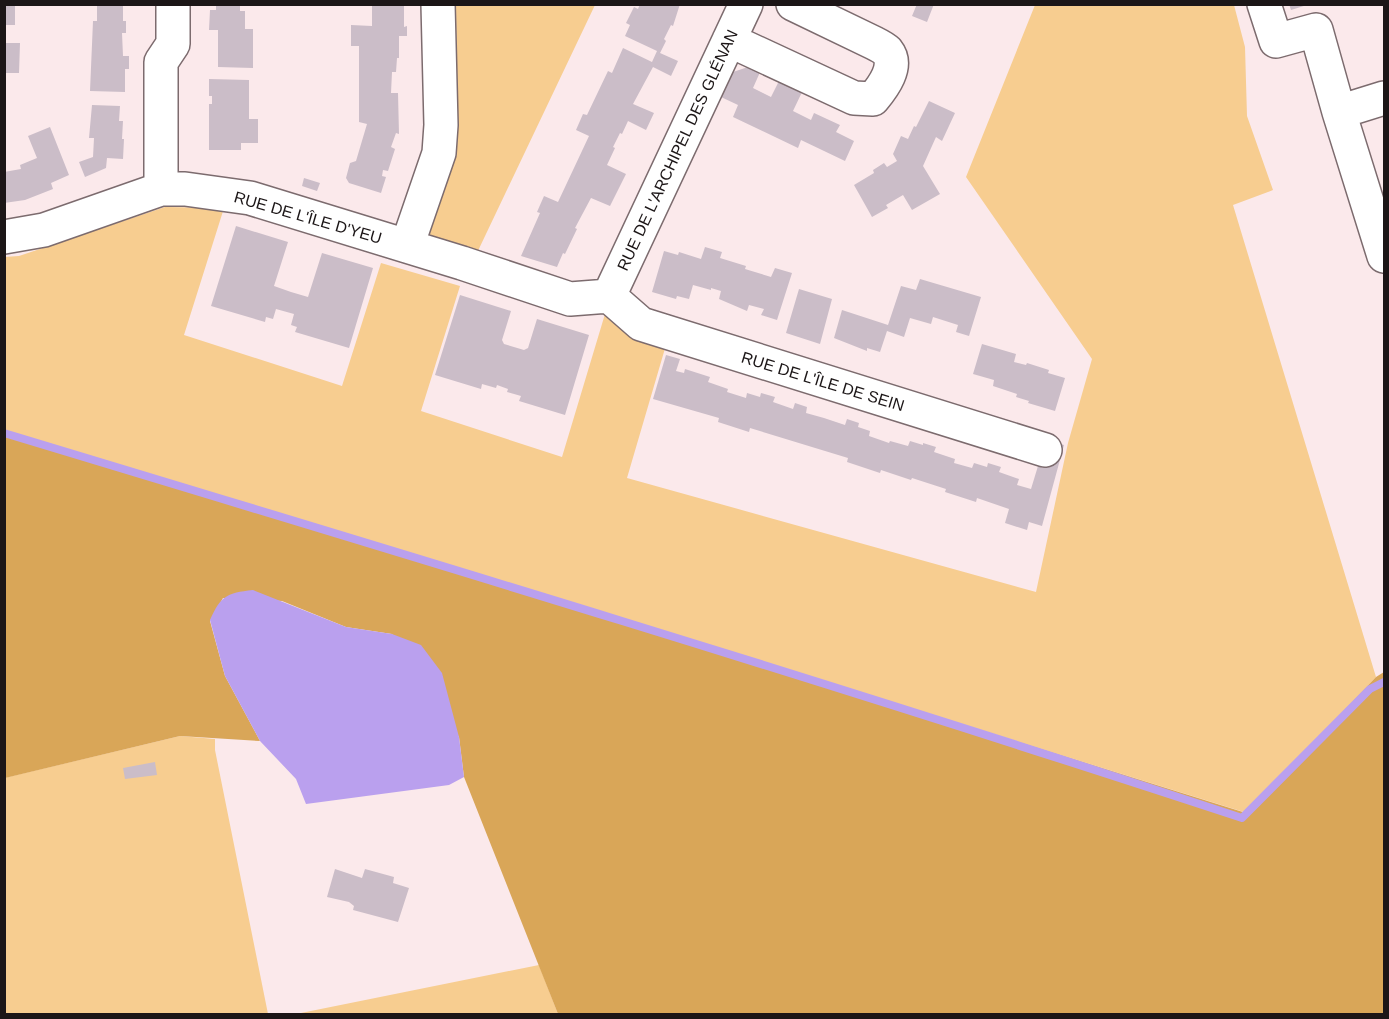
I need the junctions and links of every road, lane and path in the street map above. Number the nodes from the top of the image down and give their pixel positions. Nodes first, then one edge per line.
1 (173, 4) edge
2 (438, 4) edge
3 (746, 4) edge
4 (793, 4) edge
5 (1264, 4) edge
6 (729, 40) junction
7 (1384, 98) edge
8 (1339, 112) junction
9 (161, 189) junction
10 (4, 237) edge
11 (407, 246) junction
12 (1384, 256) edge
13 (609, 296) junction
14 (1045, 450) dead end

1 - 9 street
2 - 11 street
3 - 6 street, RUE DE L'ARCHIPEL DES GLÉNAN
4 - 6 street
5 - 8 street
6 - 13 street, RUE DE L'ARCHIPEL DES GLÉNAN
7 - 8 street
8 - 12 street
9 - 10 street, RUE DE L'ÎLE D'YEU
9 - 11 street, RUE DE L'ÎLE D'YEU
11 - 13 street, RUE DE L'ÎLE D'YEU
13 - 14 street, RUE DE L'ÎLE DE SEIN

